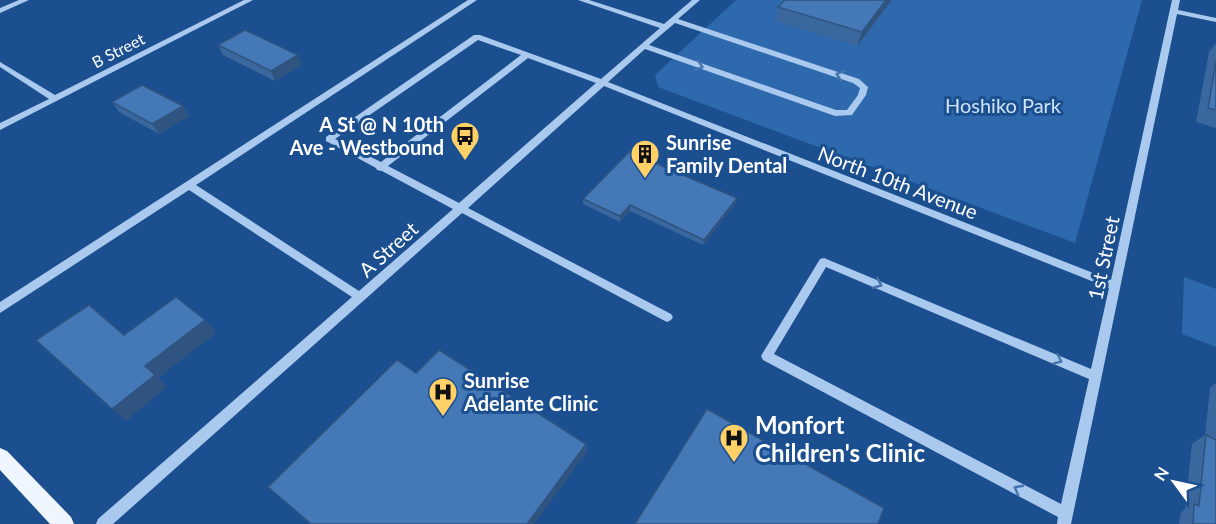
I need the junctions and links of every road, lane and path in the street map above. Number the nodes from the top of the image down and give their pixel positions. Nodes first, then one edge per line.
1 (25, 0) edge
2 (249, 0) edge
3 (473, 0) edge
4 (582, 0) edge
5 (696, 0) edge
6 (1175, 5) edge
7 (0, 10) edge
8 (1216, 21) edge
9 (669, 24) junction
10 (644, 46) junction
11 (527, 55) junction
12 (0, 64) edge
13 (601, 84) junction
14 (55, 99) junction
15 (0, 127) edge
16 (380, 168) junction
17 (189, 185) junction
18 (459, 209) junction
19 (1115, 286) junction
20 (360, 297) junction
21 (0, 308) edge
22 (667, 317) dead end
23 (1095, 376) junction
24 (0, 457) edge
25 (1065, 519) edge
26 (64, 524) edge
27 (103, 524) edge

1 - 7 street
2 - 14 street, B Street
3 - 17 street
4 - 9 street
5 - 9 street, A Street
6 - 8 street
6 - 19 street, 1st Street
9 - 10 street, A Street
10 -> 9 street
10 - 13 street, A Street
11 - 13 street, North 10th Avenue
11 - 16 street
11 - 16 street, North 10th Avenue
12 - 14 street
13 - 18 street, A Street
13 - 19 street, North 10th Avenue
14 - 15 street, B Street
16 - 18 street
17 - 20 street
17 - 21 street
18 - 20 street, A Street
18 - 22 street
19 - 23 street, 1st Street
20 - 27 street, A Street
23 - 25 street, 1st Street
25 -> 23 street
24 - 26 main road

